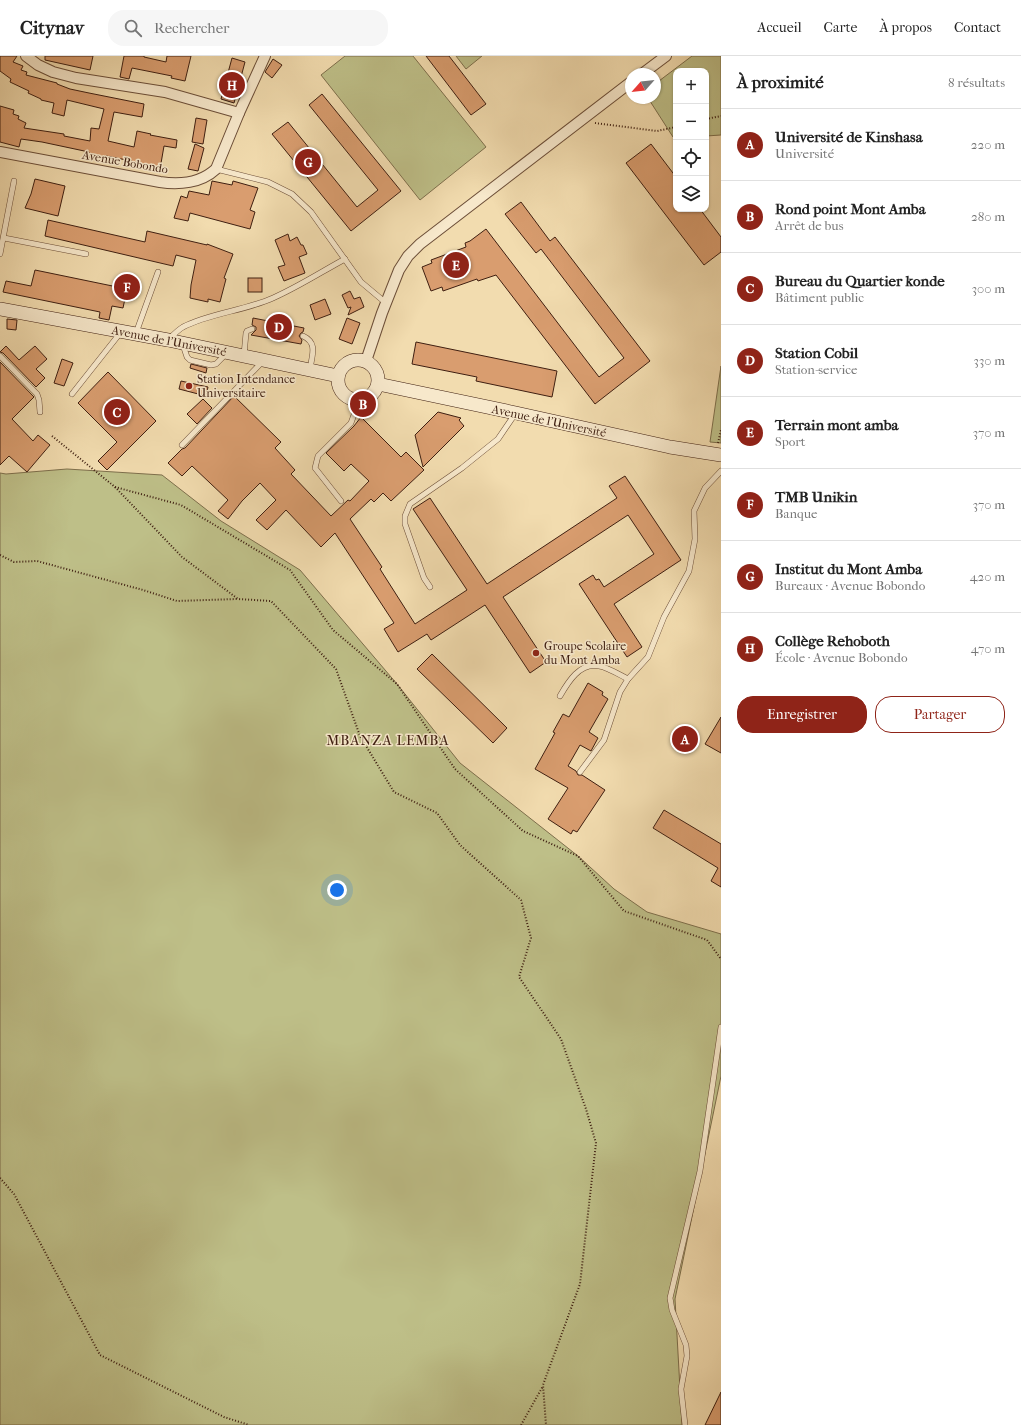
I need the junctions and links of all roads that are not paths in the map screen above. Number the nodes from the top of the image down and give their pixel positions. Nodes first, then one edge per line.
1 (26, 56) edge
2 (265, 56) edge
3 (666, 56) edge
4 (650, 68) edge
5 (625, 87) edge
6 (239, 113) junction
7 (0, 152) edge
8 (216, 170) junction
9 (14, 181) dead end
10 (4, 238) junction
11 (0, 254) edge
12 (86, 254) dead end
13 (345, 259) junction
14 (158, 272) dead end
15 (386, 303) junction
16 (0, 309) edge
17 (252, 329) dead end
18 (121, 332) junction
19 (136, 334) junction
20 (303, 336) dead end
21 (168, 340) junction
22 (0, 356) edge
23 (244, 356) junction
24 (263, 360) junction
25 (366, 361) junction
26 (310, 370) junction
27 (338, 376) junction
28 (378, 384) junction
29 (72, 394) dead end
30 (354, 399) junction
31 (40, 412) dead end
32 (516, 413) junction
33 (182, 445) dead end
34 (721, 455) edge
35 (721, 471) edge
36 (341, 501) dead end
37 (430, 587) dead end
38 (628, 679) junction
39 (560, 696) dead end
40 (580, 772) dead end
41 (721, 1027) edge
42 (685, 1425) edge

1 - 6 street
2 - 6 street
3 - 4 street
5 - 15 street
6 - 8 street
7 - 8 street, Avenue Bobondo
8 - 13 lane
9 - 10 lane
10 - 11 lane
10 - 12 lane
13 - 15 lane
13 - 21 lane
14 - 19 lane
15 - 25 street
16 - 18 street, Avenue de l'Université
17 - 23 lane
18 - 19 street, Avenue de l'Université
18 - 29 lane
19 - 21 street, Avenue de l'Université
20 - 26 lane
21 - 23 street, Avenue de l'Université
22 - 31 lane
23 - 24 street, Avenue de l'Université
24 - 26 street, Avenue de l'Université
24 - 33 lane
25 - 27 street
25 - 28 street
26 - 27 street, Avenue de l'Université
27 - 30 street
28 - 30 street
28 - 32 street, Avenue de l'Université
30 - 36 lane
32 - 34 street, Avenue de l'Université
32 - 37 lane
35 - 38 lane
38 - 39 lane
38 - 40 lane
41 - 42 lane

